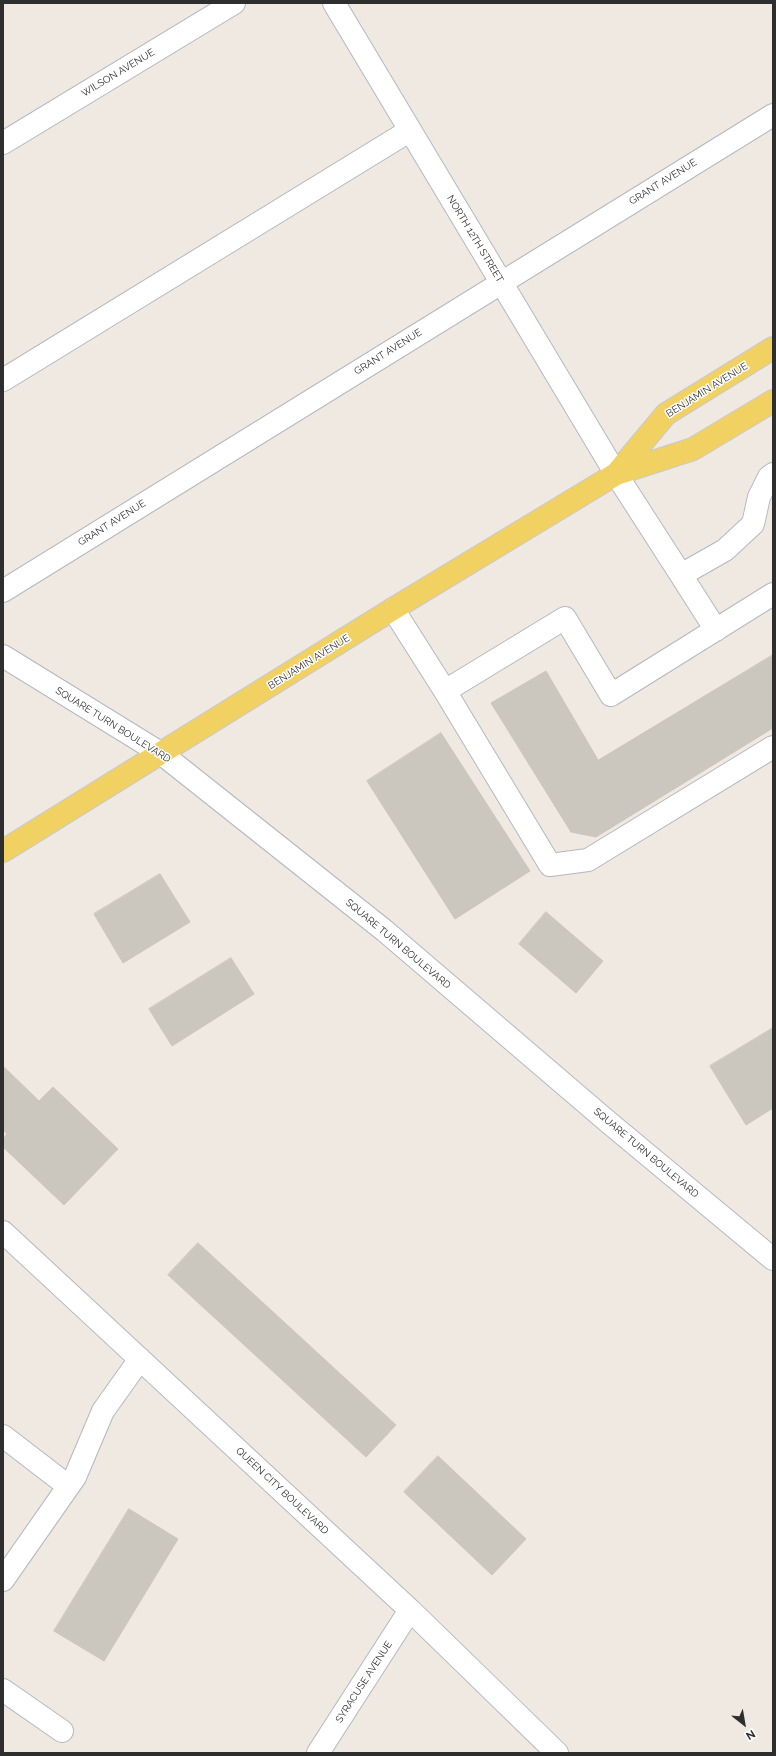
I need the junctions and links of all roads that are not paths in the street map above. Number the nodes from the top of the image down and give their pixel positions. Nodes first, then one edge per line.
1 (234, 3) edge
2 (334, 3) edge
3 (773, 115) edge
4 (410, 131) junction
5 (3, 143) edge
6 (501, 282) junction
7 (773, 348) edge
8 (3, 380) edge
9 (773, 400) edge
10 (616, 474) junction
11 (773, 474) edge
12 (681, 575) junction
13 (3, 591) edge
14 (773, 594) edge
15 (393, 609) junction
16 (716, 630) junction
17 (5, 662) edge
18 (445, 691) junction
19 (773, 747) edge
20 (162, 754) junction
21 (3, 851) edge
22 (3, 1232) edge
23 (773, 1259) edge
24 (140, 1359) junction
25 (3, 1436) edge
26 (68, 1486) junction
27 (3, 1580) edge
28 (410, 1610) junction
29 (3, 1690) edge
30 (62, 1732) dead end
31 (318, 1753) edge
32 (557, 1753) edge

1 - 5 street, WILSON AVENUE
2 - 4 street, NORTH 12TH STREET
3 - 6 street, GRANT AVENUE
4 - 6 street, NORTH 12TH STREET
4 - 8 street
6 - 10 street, NORTH 12TH STREET
6 - 13 street, GRANT AVENUE
7 - 10 main road, BENJAMIN AVENUE
9 - 10 main road, BENJAMIN AVENUE
10 - 12 street, NORTH 12TH STREET
10 - 15 main road, BENJAMIN AVENUE
11 - 12 street
12 - 16 street, NORTH 12TH STREET
14 - 16 street
15 - 18 street
15 - 20 main road, BENJAMIN AVENUE
16 - 18 street
17 - 20 street, SQUARE TURN BOULEVARD
18 - 19 street
20 - 21 main road, BENJAMIN AVENUE
20 - 23 street, SQUARE TURN BOULEVARD
22 - 24 street, QUEEN CITY BOULEVARD
24 - 26 street
24 - 28 street, QUEEN CITY BOULEVARD
25 - 26 street
26 - 27 street
28 - 31 street, SYRACUSE AVENUE
28 - 32 street, QUEEN CITY BOULEVARD
29 - 30 street

